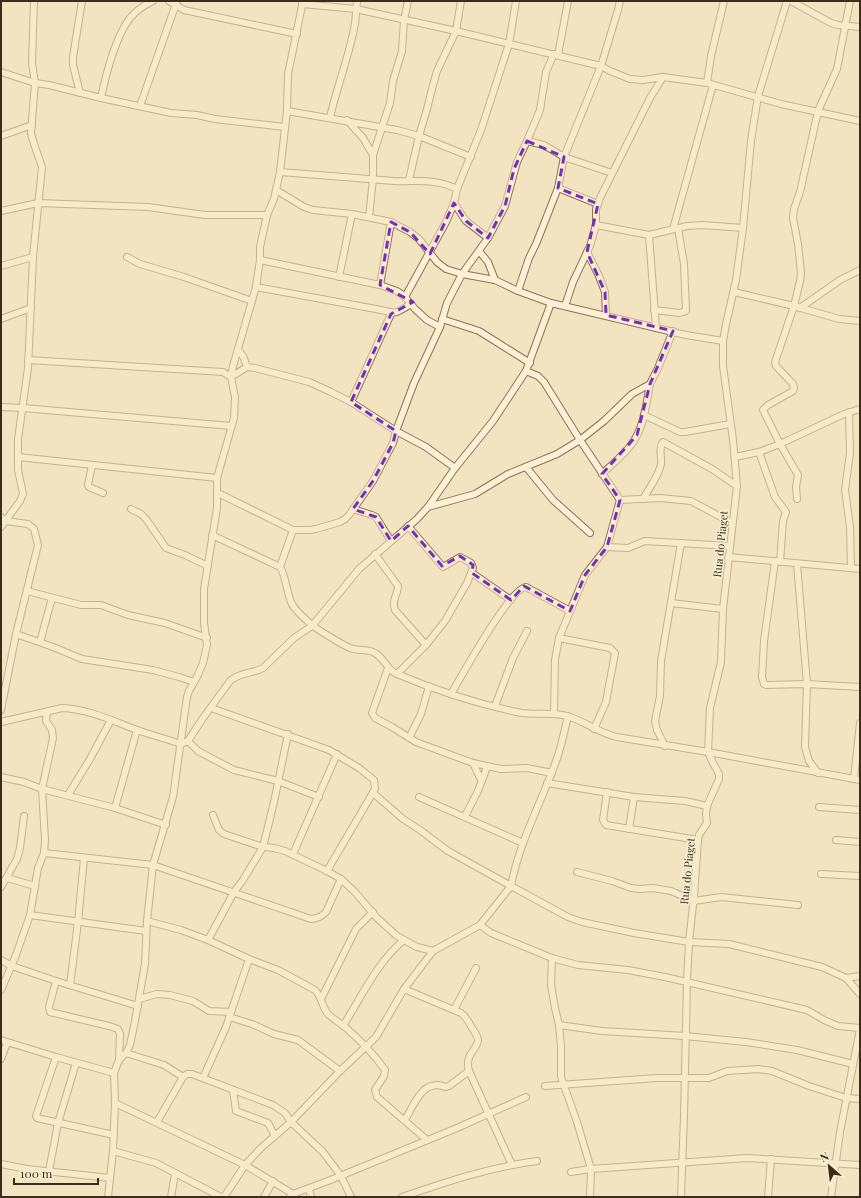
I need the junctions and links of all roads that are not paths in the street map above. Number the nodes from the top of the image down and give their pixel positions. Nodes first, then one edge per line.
1 (34, 1) edge
2 (82, 1) edge
3 (152, 1) edge
4 (169, 1) edge
5 (357, 1) edge
6 (408, 1) edge
7 (461, 1) edge
8 (516, 1) edge
9 (568, 1) edge
10 (620, 1) edge
11 (724, 1) edge
12 (787, 1) edge
13 (791, 1) edge
14 (850, 1) edge
15 (176, 3) edge
16 (302, 3) edge
17 (356, 9) junction
18 (404, 20) junction
19 (845, 26) junction
20 (860, 27) edge
21 (456, 30) junction
22 (296, 34) junction
23 (509, 44) junction
24 (556, 54) junction
25 (601, 66) junction
26 (1, 72) edge
27 (663, 77) junction
28 (35, 83) junction
29 (710, 84) junction
30 (80, 93) junction
31 (758, 96) junction
32 (100, 98) junction
33 (140, 106) junction
34 (287, 110) junction
35 (818, 111) junction
36 (330, 117) junction
37 (347, 120) junction
38 (860, 121) edge
39 (32, 125) junction
40 (382, 126) junction
41 (285, 127) junction
42 (1, 136) edge
43 (419, 136) junction
44 (528, 141) junction
45 (373, 155) junction
46 (564, 156) junction
47 (471, 157) junction
48 (280, 172) junction
49 (612, 173) junction
50 (373, 179) junction
51 (409, 180) junction
52 (558, 188) junction
53 (457, 189) junction
54 (276, 190) junction
55 (38, 203) junction
56 (454, 203) junction
57 (598, 204) junction
58 (1, 211) edge
59 (352, 214) junction
60 (267, 215) junction
61 (369, 217) junction
62 (391, 222) junction
63 (596, 225) junction
64 (743, 228) junction
65 (675, 229) junction
66 (649, 235) junction
67 (488, 238) junction
68 (479, 251) junction
69 (587, 252) junction
70 (430, 254) junction
71 (33, 257) junction
72 (127, 257) dead end
73 (260, 260) junction
74 (1, 266) edge
75 (860, 270) edge
76 (462, 274) junction
77 (339, 277) junction
78 (495, 280) junction
79 (380, 285) junction
80 (256, 287) junction
81 (518, 291) junction
82 (734, 292) junction
83 (406, 297) junction
84 (252, 301) junction
85 (551, 303) junction
86 (411, 304) junction
87 (565, 306) junction
88 (797, 307) junction
89 (31, 308) junction
90 (654, 310) junction
91 (391, 314) junction
92 (606, 316) junction
93 (1, 319) edge
94 (442, 319) junction
95 (860, 321) edge
96 (440, 327) junction
97 (656, 328) junction
98 (673, 331) junction
99 (723, 341) junction
100 (238, 350) junction
101 (28, 360) junction
102 (530, 362) junction
103 (232, 366) junction
104 (247, 367) junction
105 (526, 371) junction
106 (223, 372) junction
107 (231, 377) junction
108 (650, 384) junction
109 (351, 402) junction
110 (1, 407) edge
111 (23, 408) junction
112 (860, 409) edge
113 (849, 412) junction
114 (644, 415) junction
115 (730, 424) junction
116 (231, 426) junction
117 (396, 431) junction
118 (580, 440) junction
119 (780, 444) junction
120 (759, 452) junction
121 (735, 457) junction
122 (18, 458) junction
123 (92, 465) junction
124 (526, 467) junction
125 (455, 468) junction
126 (602, 474) junction
127 (217, 478) junction
128 (737, 486) junction
129 (103, 493) dead end
130 (218, 493) junction
131 (643, 499) junction
132 (797, 499) dead end
133 (620, 500) junction
134 (428, 507) junction
135 (131, 509) dead end
136 (353, 509) junction
137 (3, 519) edge
138 (732, 524) junction
139 (408, 526) junction
140 (1, 527) edge
141 (293, 530) junction
142 (590, 533) dead end
143 (212, 534) junction
144 (391, 541) junction
145 (681, 543) junction
146 (730, 546) junction
147 (607, 547) junction
148 (375, 554) junction
149 (728, 557) junction
150 (778, 562) junction
151 (797, 564) junction
152 (208, 566) junction
153 (280, 567) junction
154 (850, 568) junction
155 (860, 569) edge
156 (472, 572) junction
157 (27, 591) junction
158 (52, 598) junction
159 (511, 600) junction
160 (671, 603) junction
161 (723, 609) junction
162 (570, 611) junction
163 (312, 626) junction
164 (527, 631) dead end
165 (16, 634) junction
166 (207, 638) junction
167 (559, 638) junction
168 (40, 642) junction
169 (426, 645) junction
170 (388, 668) junction
171 (397, 674) junction
172 (194, 682) junction
173 (807, 684) junction
174 (429, 686) junction
175 (860, 687) edge
176 (451, 694) junction
177 (494, 706) junction
178 (211, 708) junction
179 (1, 710) edge
180 (47, 712) junction
181 (554, 713) junction
182 (568, 716) junction
183 (111, 720) junction
184 (1, 722) edge
185 (860, 723) edge
186 (594, 729) junction
187 (137, 730) junction
188 (288, 734) junction
189 (408, 738) junction
190 (188, 741) junction
191 (181, 744) junction
192 (665, 746) junction
193 (708, 752) junction
194 (337, 754) junction
195 (473, 763) junction
196 (487, 767) junction
197 (552, 773) junction
198 (818, 773) junction
199 (1, 777) edge
200 (857, 779) edge
201 (278, 780) junction
202 (482, 780) junction
203 (547, 783) junction
204 (42, 789) junction
205 (607, 792) junction
206 (373, 793) junction
207 (68, 795) junction
208 (319, 797) junction
209 (418, 797) dead end
210 (634, 797) junction
211 (707, 806) junction
212 (818, 807) dead end
213 (115, 808) junction
214 (860, 810) edge
215 (213, 815) dead end
216 (24, 816) dead end
217 (465, 816) junction
218 (166, 825) junction
219 (629, 829) junction
220 (698, 840) junction
221 (836, 840) dead end
222 (860, 842) edge
223 (523, 843) junction
224 (263, 847) junction
225 (44, 853) junction
226 (293, 854) junction
227 (84, 858) junction
228 (153, 865) junction
229 (327, 871) junction
230 (577, 872) dead end
231 (821, 874) dead end
232 (860, 876) edge
233 (7, 878) junction
234 (341, 879) junction
235 (35, 886) junction
236 (511, 886) junction
237 (1, 887) edge
238 (234, 892) junction
239 (694, 901) junction
240 (798, 905) dead end
241 (373, 912) junction
242 (30, 915) junction
243 (147, 921) junction
244 (78, 922) junction
245 (480, 925) junction
246 (146, 931) junction
247 (208, 940) junction
248 (404, 940) junction
249 (689, 942) junction
250 (433, 951) junction
251 (552, 958) junction
252 (249, 959) junction
253 (1, 960) edge
254 (12, 966) junction
255 (476, 968) dead end
256 (860, 976) edge
257 (846, 978) junction
258 (56, 981) junction
259 (687, 982) junction
260 (70, 985) junction
261 (404, 988) junction
262 (1, 990) edge
263 (860, 994) edge
264 (139, 998) junction
265 (321, 999) junction
266 (138, 1006) junction
267 (454, 1010) junction
268 (230, 1014) junction
269 (559, 1025) junction
270 (343, 1026) junction
271 (860, 1028) edge
272 (685, 1036) junction
273 (4, 1042) edge
274 (859, 1043) edge
275 (366, 1048) junction
276 (126, 1053) junction
277 (56, 1057) junction
278 (1, 1059) edge
279 (119, 1060) junction
280 (76, 1063) junction
281 (852, 1064) junction
282 (340, 1071) junction
283 (469, 1071) junction
284 (114, 1073) junction
285 (183, 1077) junction
286 (203, 1078) junction
287 (685, 1078) junction
288 (564, 1085) junction
289 (545, 1086) dead end
290 (233, 1090) junction
291 (526, 1097) dead end
292 (846, 1098) junction
293 (860, 1099) edge
294 (115, 1103) junction
295 (490, 1114) junction
296 (405, 1120) junction
297 (157, 1122) junction
298 (291, 1122) junction
299 (58, 1123) junction
300 (114, 1135) junction
301 (275, 1136) junction
302 (427, 1140) junction
303 (113, 1151) junction
304 (771, 1159) junction
305 (537, 1161) dead end
306 (683, 1162) junction
307 (1, 1164) edge
308 (835, 1164) junction
309 (245, 1165) junction
310 (512, 1165) junction
311 (860, 1165) edge
312 (591, 1169) junction
313 (49, 1171) junction
314 (571, 1172) dead end
315 (175, 1174) junction
316 (341, 1176) junction
317 (110, 1178) junction
318 (273, 1181) junction
319 (309, 1189) junction
320 (292, 1196) edge
321 (108, 1197) edge
322 (171, 1197) edge
323 (222, 1197) edge
324 (264, 1197) edge
325 (310, 1197) edge
326 (351, 1197) edge
327 (402, 1197) edge
328 (590, 1197) edge
329 (681, 1197) edge
330 (768, 1197) edge
331 (831, 1197) edge

1 - 28 street
2 - 30 street
3 - 32 street
4 - 15 street
5 - 17 street
6 - 18 street
7 - 21 street
8 - 23 street
9 - 24 street
10 - 25 street
11 - 29 street
12 - 31 street, Rua do Piaget
13 - 19 street
14 - 19 street
15 - 22 street
15 - 33 street
16 - 17 street
16 - 22 street
17 - 18 street
17 - 36 street
18 - 21 street
18 - 40 street
19 - 20 street
19 - 35 street
21 - 23 street
21 - 43 street
22 - 34 street
23 - 24 street
23 - 47 street
24 - 25 street
24 - 44 street
25 - 27 street
25 - 46 street
26 - 28 street
27 - 29 street
27 - 49 street
28 - 30 street
28 - 39 street
29 - 31 street
29 - 65 street
30 - 32 street
31 - 35 street
31 - 64 street, Rua do Piaget
32 - 33 street
33 - 41 street
34 - 36 street
34 - 41 street
35 - 38 street
35 - 88 street
36 - 37 street
37 - 40 street
37 - 45 street
39 - 42 street
39 - 55 street
40 - 43 street
40 - 45 street
41 - 48 street
43 - 47 street
43 - 51 street
44 - 46 street
44 - 67 street
45 - 50 street
46 - 49 street
46 - 52 street
47 - 53 street
48 - 50 street
48 - 54 street
49 - 57 street
50 - 51 street
50 - 61 street
51 - 53 street
52 - 57 street
52 - 81 street
53 - 56 street
54 - 59 street
54 - 60 street
55 - 58 street
55 - 60 street
55 - 71 street
56 - 67 street
56 - 70 street
57 - 63 street
59 - 61 street
59 - 77 street
60 - 73 street
61 - 62 street
62 - 70 street
62 - 79 street
63 - 66 street
63 - 69 street
64 - 65 street
64 - 82 street, Rua do Piaget
65 - 66 street
65 - 90 street
66 - 90 street
67 - 68 street
68 - 76 street
68 - 78 street
69 - 87 street
69 - 92 street
70 - 76 street
70 - 83 street
71 - 74 street
71 - 89 street
72 - 84 street
73 - 77 street
73 - 80 street
75 - 88 street
76 - 78 street
76 - 94 street
77 - 79 street
78 - 81 street
79 - 83 street
80 - 84 street
80 - 91 street
81 - 85 street
82 - 88 street
82 - 99 street, Rua do Piaget
83 - 86 street
84 - 100 street
85 - 87 street
85 - 102 street
86 - 91 street
86 - 96 street
87 - 92 street
88 - 95 street
88 - 119 street
89 - 93 street
89 - 101 street
90 - 97 street
91 - 109 street
92 - 97 street
94 - 96 street
94 - 102 street
96 - 117 street
97 - 98 street
98 - 99 street
98 - 108 street
99 - 115 street, Rua do Piaget
100 - 103 street
100 - 104 street
101 - 106 street
101 - 111 street
102 - 105 street
103 - 106 street
103 - 107 street
104 - 107 street
104 - 109 street
105 - 118 street
105 - 125 street
106 - 107 street
107 - 116 street
108 - 114 street
108 - 118 street
109 - 117 street
110 - 111 street
111 - 116 street
111 - 122 street
112 - 113 street
113 - 119 street
113 - 154 street
114 - 115 street
114 - 126 street
115 - 121 street, Rua do Piaget
116 - 127 street
117 - 125 street
117 - 136 street
118 - 124 street
118 - 126 street
119 - 120 street
119 - 132 street
120 - 121 street
120 - 150 street
121 - 128 street, Rua do Piaget
122 - 123 street
122 - 137 street
123 - 127 street
123 - 129 street
124 - 134 street
124 - 142 street
125 - 134 street
126 - 133 street
127 - 130 street
128 - 131 street
128 - 138 street, Rua do Piaget
130 - 141 street
130 - 143 street
131 - 133 street
131 - 138 street
133 - 147 street
134 - 139 street
135 - 152 street
136 - 141 street
136 - 144 street
137 - 140 street
137 - 157 street
138 - 146 street, Rua do Piaget
139 - 144 street
139 - 156 street
141 - 153 street
143 - 152 street
143 - 153 street
144 - 148 street
145 - 146 street
145 - 147 street
145 - 160 street
146 - 149 street, Rua do Piaget
147 - 162 street
148 - 163 street
148 - 169 street
149 - 150 street
149 - 161 street, Rua do Piaget
150 - 151 street
150 - 173 street
151 - 154 street
151 - 173 street
152 - 166 street
153 - 163 street
154 - 155 street
156 - 159 street
156 - 169 street
157 - 158 street
157 - 165 street
158 - 166 street
158 - 168 street
159 - 162 street
159 - 176 street
160 - 161 street
160 - 192 street
161 - 193 street, Rua do Piaget
162 - 167 street
163 - 170 street
163 - 178 street
164 - 177 street
165 - 168 street
165 - 179 street
166 - 172 street
167 - 181 street
167 - 186 street
168 - 172 street
169 - 171 street
170 - 171 street
170 - 189 street
171 - 174 street
172 - 191 street
173 - 175 street
173 - 198 street
174 - 176 street
174 - 189 street
176 - 177 street
177 - 181 street
178 - 188 street
178 - 190 street
180 - 183 street
180 - 184 street
180 - 204 street
181 - 182 street
182 - 186 street
182 - 197 street
183 - 187 street
183 - 207 street
185 - 200 street
186 - 192 street
187 - 191 street
187 - 213 street
188 - 194 street
188 - 201 street
189 - 195 street
190 - 191 street
190 - 201 street
191 - 218 street
192 - 193 street
193 - 198 street
193 - 211 street, Rua do Piaget
194 - 206 street
194 - 208 street
195 - 196 street
195 - 202 street
196 - 197 street
196 - 202 street
197 - 203 street
198 - 200 street
199 - 204 street
201 - 208 street
201 - 224 street
202 - 217 street
203 - 205 street
203 - 223 street
204 - 207 street
204 - 225 street
205 - 210 street
205 - 219 street
206 - 229 street
206 - 236 street
207 - 213 street
208 - 226 street
209 - 217 street
210 - 211 street
210 - 219 street
211 - 220 street, Rua do Piaget
212 - 214 street
213 - 218 street
215 - 224 street
216 - 233 street
217 - 223 street
218 - 228 street
219 - 220 street
220 - 239 street, Rua do Piaget
221 - 222 street
223 - 236 street
224 - 226 street
224 - 238 street
225 - 227 street
225 - 235 street
226 - 229 street
227 - 228 street
227 - 244 street
228 - 238 street
228 - 243 street
229 - 234 street
230 - 239 street
231 - 232 street
233 - 235 street
233 - 237 street
234 - 238 street
234 - 241 street
235 - 242 street
236 - 245 street
236 - 249 street
238 - 247 street
239 - 240 street
239 - 249 street, Rua do Piaget
241 - 248 street
241 - 265 street
242 - 244 street
242 - 254 street
243 - 246 street
243 - 247 street
244 - 246 street
244 - 260 street
245 - 250 street
245 - 251 street
246 - 264 street
247 - 252 street
248 - 250 street
248 - 270 street
249 - 257 street
249 - 259 street, Rua do Piaget
250 - 261 street
251 - 259 street
251 - 269 street
252 - 265 street
252 - 268 street
253 - 254 street
254 - 258 street
254 - 262 street
255 - 267 street
256 - 257 street
257 - 263 street
258 - 260 street
258 - 279 street
259 - 271 street
259 - 272 street, Rua do Piaget
260 - 266 street
261 - 267 street
261 - 275 street
264 - 266 street
264 - 268 street
265 - 270 street
266 - 276 street
267 - 283 street
268 - 282 street
268 - 286 street
269 - 272 street
269 - 288 street
270 - 275 street
271 - 274 street
272 - 281 street
272 - 287 street, Rua do Piaget
273 - 277 street
273 - 278 street
274 - 281 street
275 - 282 street
275 - 296 street
276 - 279 street
276 - 285 street
277 - 280 street
277 - 299 street
279 - 284 street
280 - 284 street
280 - 299 street
281 - 292 street
282 - 298 street
283 - 295 street
283 - 296 street
284 - 294 street
285 - 286 street
285 - 297 street
286 - 290 street
287 - 288 street
287 - 292 street
287 - 306 street, Rua do Piaget
288 - 289 street
288 - 312 street
290 - 298 street
290 - 301 street
291 - 295 street
292 - 293 street
292 - 308 street
294 - 297 street
294 - 300 street
295 - 302 street
295 - 310 street
296 - 302 street
297 - 309 street
298 - 301 street
298 - 316 street
299 - 300 street
299 - 313 street
300 - 303 street
301 - 309 street
302 - 316 street
303 - 315 street
303 - 317 street
304 - 306 street
304 - 308 street
304 - 330 street
305 - 310 street
306 - 312 street
306 - 329 street, Rua do Piaget
307 - 313 street
308 - 311 street
308 - 331 street
309 - 318 street
309 - 323 street
310 - 327 street
312 - 314 street
312 - 328 street
313 - 317 street
315 - 322 street
315 - 323 street
316 - 319 street
316 - 326 street
317 - 321 street
318 - 320 street
318 - 324 street
319 - 320 street
319 - 325 street

